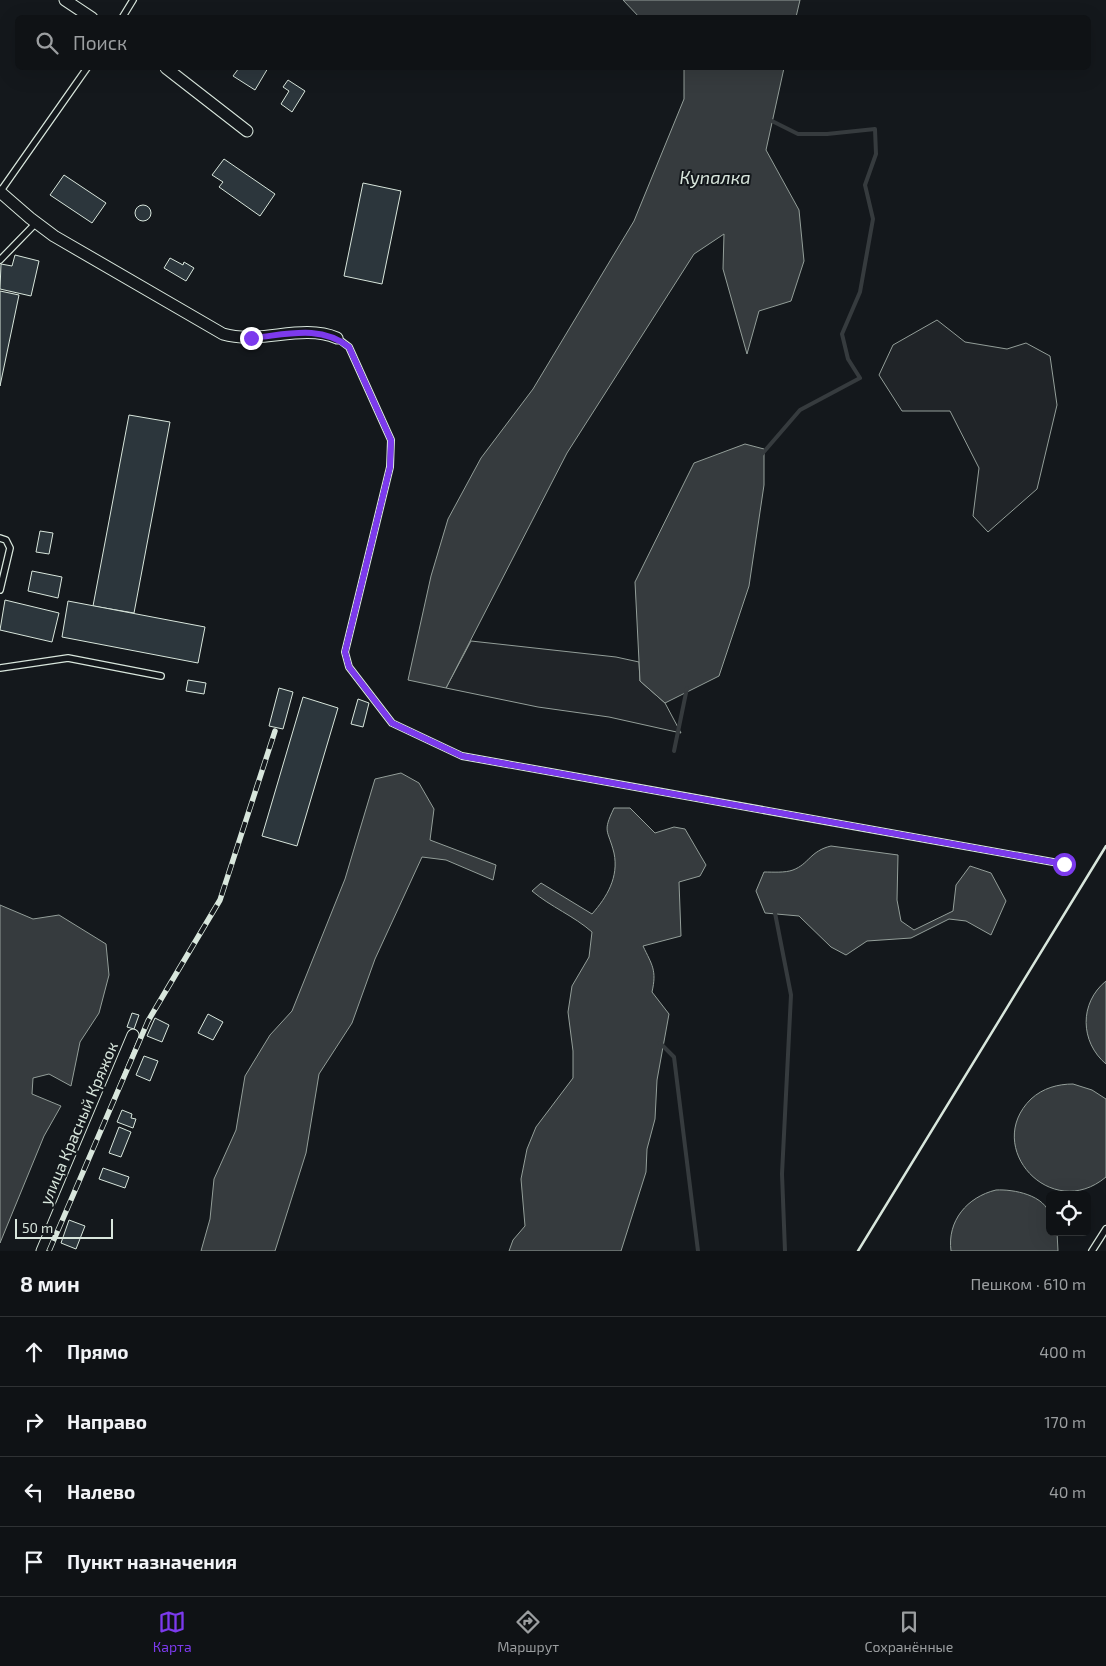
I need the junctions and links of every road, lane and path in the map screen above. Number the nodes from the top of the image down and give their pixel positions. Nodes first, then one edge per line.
1 (66, 0) edge
2 (133, 0) edge
3 (88, 15) edge
4 (124, 15) edge
5 (86, 70) edge
6 (169, 70) edge
7 (246, 131) dead end
8 (0, 192) edge
9 (36, 223) junction
10 (0, 260) edge
11 (338, 338) joint
12 (0, 538) edge
13 (0, 590) edge
14 (0, 668) edge
15 (161, 676) dead end
16 (1064, 864) dead end
17 (133, 1036) dead end
18 (1106, 1229) edge
19 (42, 1251) edge
20 (1092, 1251) edge

1 - 3 street
2 - 4 lane
5 - 8 lane
6 - 7 street
8 - 9 street
9 - 10 lane
9 - 11 street
11 - 16 lane
12 - 13 lane
14 - 15 lane
17 - 19 street, улица Красный Кряжок
18 - 20 lane

